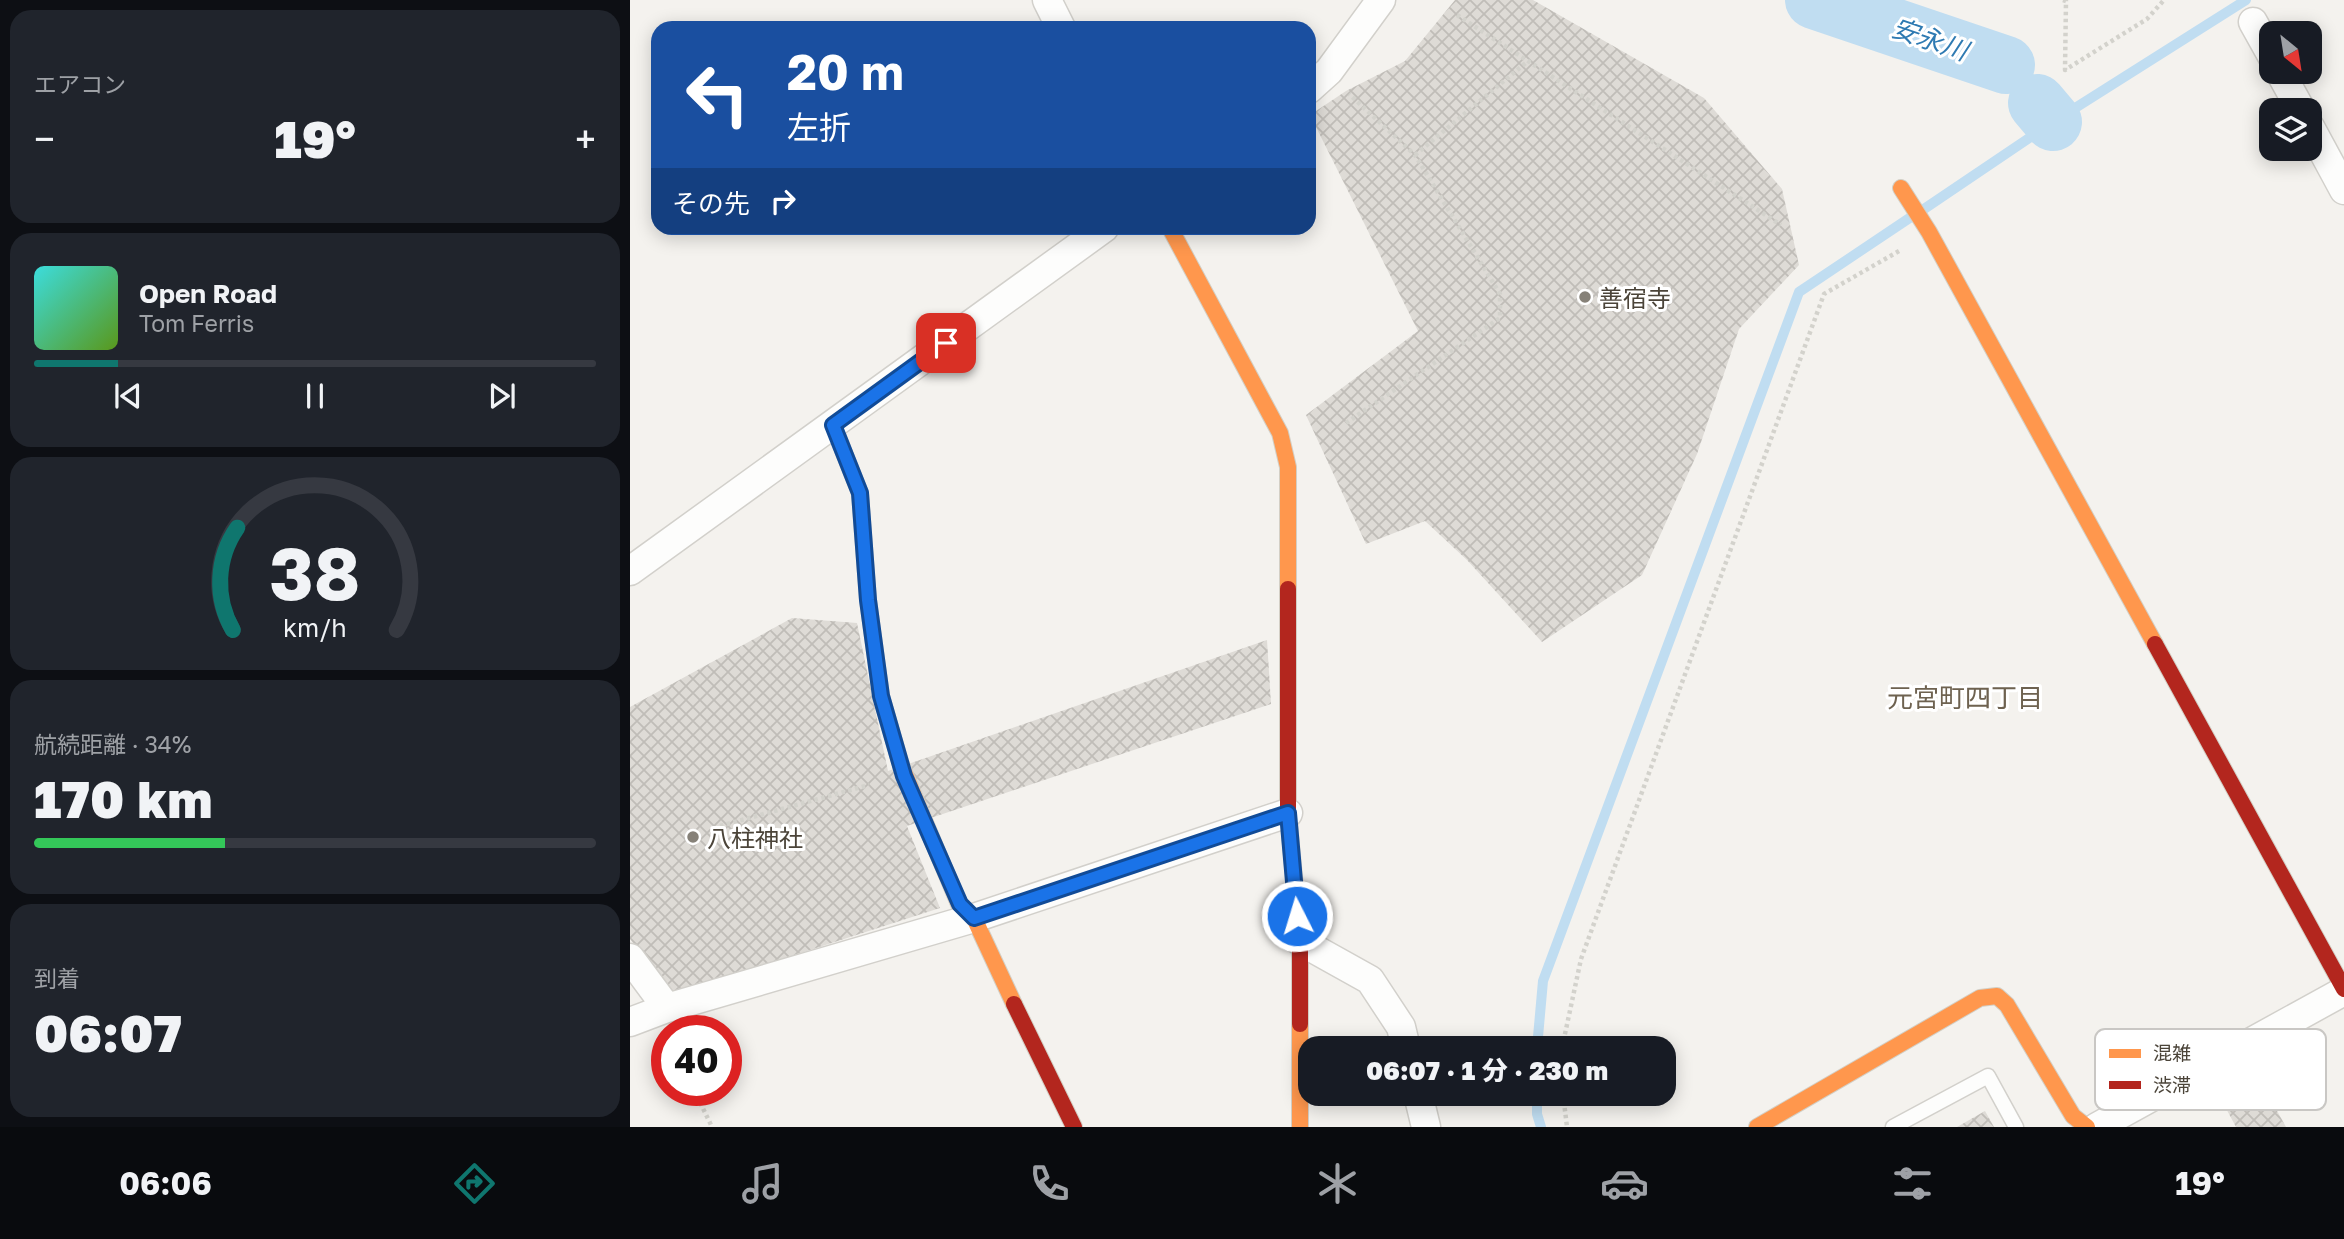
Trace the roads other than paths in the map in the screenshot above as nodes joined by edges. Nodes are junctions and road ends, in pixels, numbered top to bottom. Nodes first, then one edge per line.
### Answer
1 (1047, 0) edge
2 (1381, 0) edge
3 (1058, 21) edge
4 (2253, 22) dead end
5 (2259, 33) edge
6 (1316, 83) edge
7 (2322, 149) edge
8 (1901, 188) dead end
9 (2344, 190) edge
10 (1094, 235) edge
11 (1174, 235) edge
12 (833, 425) junction
13 (630, 571) edge
14 (1288, 813) junction
15 (974, 918) junction
16 (1300, 941) junction
17 (630, 958) edge
18 (2344, 990) edge
19 (667, 1007) junction
20 (630, 1022) edge
21 (2274, 1029) edge
22 (1403, 1036) edge
23 (1421, 1106) edge
24 (2128, 1110) edge
25 (1074, 1127) edge
26 (1300, 1127) edge
27 (1426, 1127) edge
28 (1757, 1127) edge
29 (1893, 1127) edge
30 (2016, 1127) edge
31 (2087, 1127) edge
32 (2097, 1127) edge

1 - 3 street
2 - 6 street
4 - 5 street
7 - 9 street
8 - 18 street
10 - 12 street
11 - 14 street
12 - 13 street
12 - 15 street
14 - 15 street
14 - 16 street
15 - 19 street
15 - 25 street
16 - 22 street
16 - 26 street
17 - 19 street
18 - 21 street
19 - 20 street
23 - 27 street
24 - 32 street
28 - 31 street
29 - 30 lane

